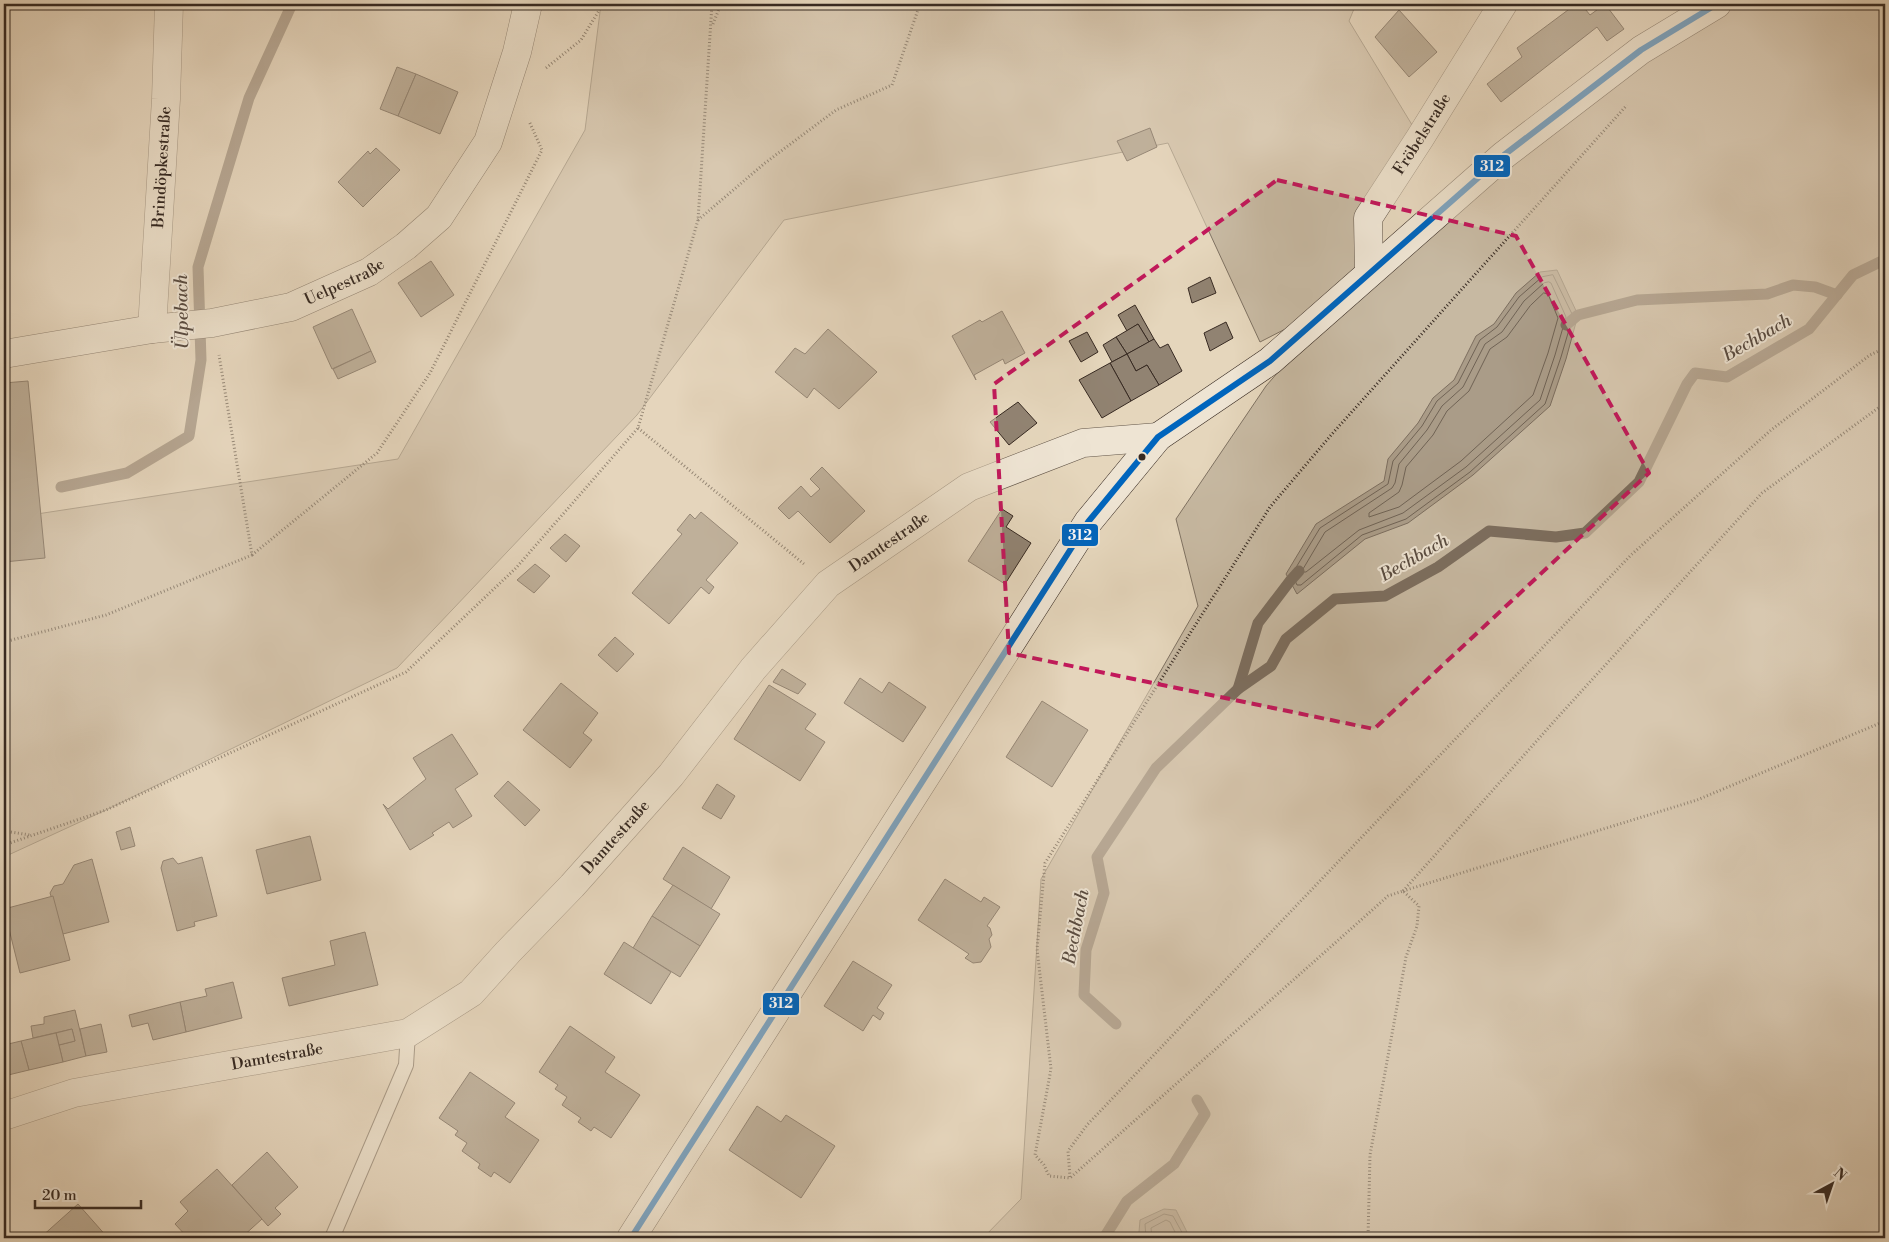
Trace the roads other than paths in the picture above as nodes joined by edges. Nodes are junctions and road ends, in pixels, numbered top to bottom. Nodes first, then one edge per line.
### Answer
1 (170, 4) edge
2 (528, 4) edge
3 (1503, 4) edge
4 (1717, 4) edge
5 (1369, 272) junction
6 (164, 328) junction
7 (4, 354) edge
8 (1158, 437) junction
9 (408, 1034) junction
10 (4, 1116) edge
11 (332, 1238) edge
12 (631, 1238) edge

1 - 6 main road, Brindöpkestraße
2 - 6 main road, Uelpestraße
3 - 5 main road, Fröbelstraße
4 - 5 main road
5 - 8 main road
6 - 7 main road, Uelpestraße
8 - 9 main road, Damtestraße
8 - 12 main road
9 - 10 main road, Damtestraße
9 - 11 lane

